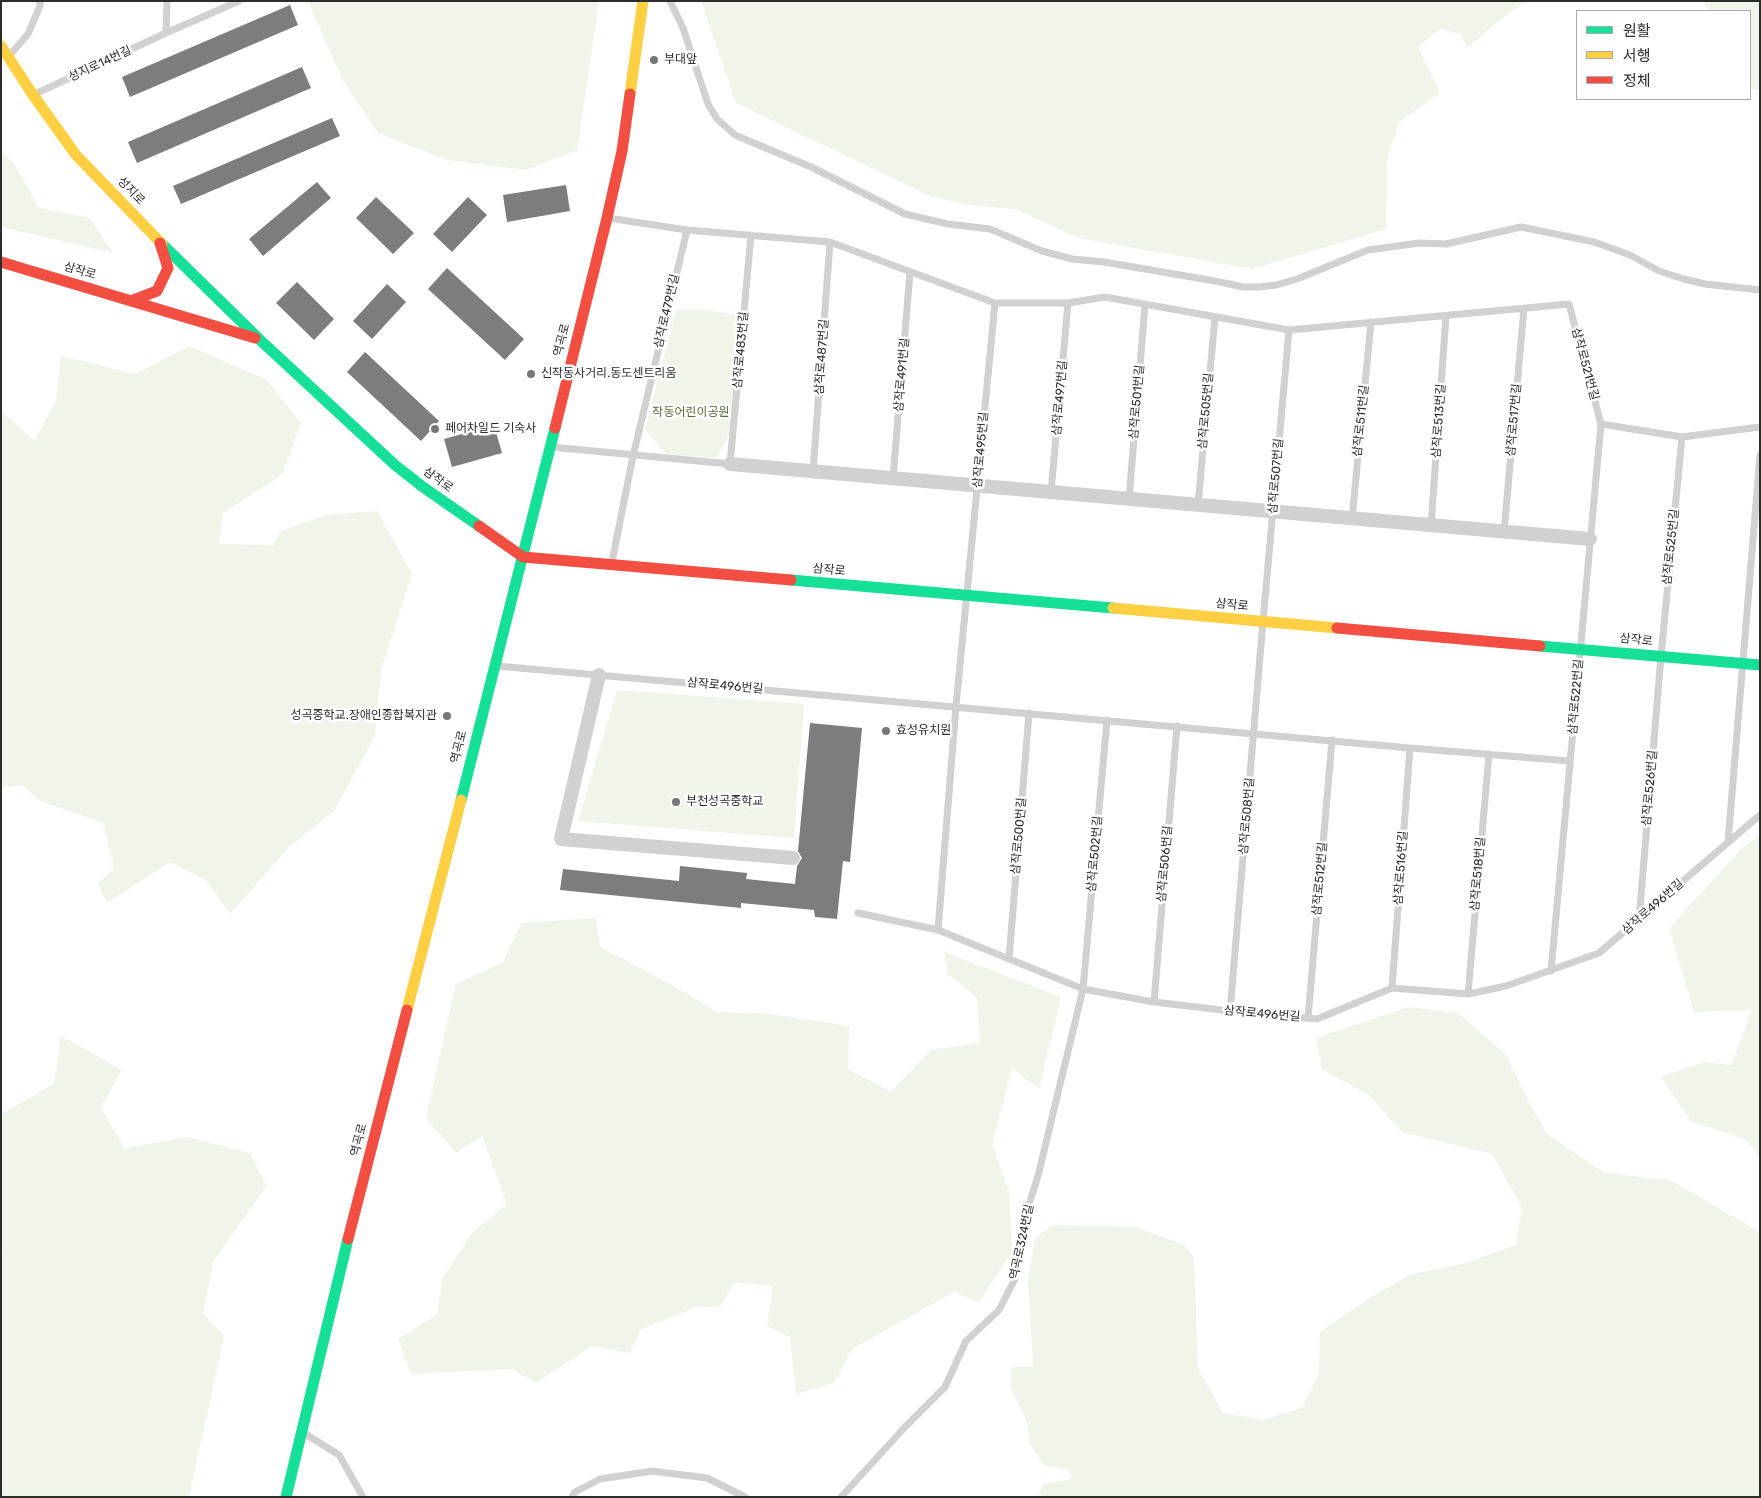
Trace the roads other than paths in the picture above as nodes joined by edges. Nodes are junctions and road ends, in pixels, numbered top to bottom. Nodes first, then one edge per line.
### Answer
1 (40, 1) edge
2 (167, 1) edge
3 (239, 1) edge
4 (643, 1) edge
5 (670, 1) edge
6 (166, 33) junction
7 (1, 46) edge
8 (8, 57) junction
9 (33, 95) junction
10 (606, 218) junction
11 (687, 230) junction
12 (752, 235) junction
13 (160, 242) junction
14 (830, 242) junction
15 (1, 262) edge
16 (910, 272) junction
17 (1760, 290) edge
18 (131, 300) junction
19 (1068, 303) junction
20 (995, 304) junction
21 (1145, 305) junction
22 (1524, 308) junction
23 (1446, 316) junction
24 (1215, 317) junction
25 (1371, 322) junction
26 (1290, 330) junction
27 (260, 339) junction
28 (1601, 424) junction
29 (1760, 427) edge
30 (1682, 437) junction
31 (549, 447) junction
32 (1760, 455) edge
33 (633, 456) junction
34 (730, 464) junction
35 (813, 472) junction
36 (893, 478) junction
37 (978, 486) junction
38 (1051, 492) junction
39 (1129, 499) junction
40 (1198, 505) junction
41 (1273, 512) junction
42 (1352, 519) junction
43 (1432, 526) junction
44 (1504, 532) junction
45 (1590, 539) junction
46 (523, 557) junction
47 (612, 565) junction
48 (968, 596) junction
49 (1263, 621) junction
50 (1580, 649) junction
51 (1660, 656) junction
52 (1742, 664) junction
53 (494, 665) junction
54 (1760, 666) edge
55 (599, 675) junction
56 (956, 706) junction
57 (1029, 713) junction
58 (1107, 720) junction
59 (1177, 726) junction
60 (1255, 733) junction
61 (1332, 740) junction
62 (1410, 748) junction
63 (1489, 754) junction
64 (1570, 761) junction
65 (1760, 815) edge
66 (1728, 842) junction
67 (793, 858) dead end
68 (858, 913) dead end
69 (1639, 920) junction
70 (938, 930) junction
71 (1009, 959) junction
72 (1551, 971) junction
73 (1392, 988) junction
74 (1083, 989) junction
75 (1468, 994) junction
76 (1154, 1002) junction
77 (1230, 1011) junction
78 (1308, 1018) junction
79 (302, 1431) junction
80 (286, 1497) edge
81 (363, 1497) edge
82 (572, 1497) edge
83 (745, 1497) edge
84 (840, 1497) edge

1 - 8 lane
2 - 6 lane
3 - 6 lane, 성지로14번길
4 - 10 street, 역곡로
5 - 17 lane
6 - 9 lane, 성지로14번길
7 - 8 street, 성지로
8 - 9 street, 성지로
9 - 13 street, 성지로
10 - 11 lane
10 - 31 street, 역곡로
11 - 12 lane
11 - 33 lane, 삼작로479번길
12 - 14 lane
12 - 34 lane, 삼작로483번길
13 - 18 street
13 - 27 street, 성지로
14 - 16 lane
14 - 35 lane, 삼작로487번길
15 - 18 street, 삼작로
16 - 20 lane
16 - 36 lane, 삼작로491번길
18 - 27 street, 삼작로
19 - 20 lane
19 - 21 lane
19 - 38 lane, 삼작로497번길
20 - 37 lane, 삼작로495번길
21 - 24 lane
21 - 39 lane, 삼작로501번길
22 - 23 lane
22 - 28 lane, 삼작로521번길
22 - 44 lane, 삼작로517번길
23 - 25 lane
23 - 43 lane, 삼작로513번길
24 - 26 lane
24 - 40 lane, 삼작로505번길
25 - 26 lane
25 - 42 lane, 삼작로511번길
26 - 41 lane, 삼작로507번길
27 - 46 street, 삼작로
28 - 30 lane
28 - 45 lane, 삼작로522번길
29 - 30 lane
30 - 51 lane, 삼작로525번길
31 - 33 lane
31 - 46 street, 역곡로
32 - 52 lane
33 - 34 lane
33 - 47 lane, 삼작로479번길
34 - 35 street
35 - 36 street
36 - 37 street
37 - 38 street
37 - 48 lane, 삼작로495번길
38 - 39 street
39 - 40 street
40 - 41 street
41 - 42 street
41 - 49 lane, 삼작로507번길
42 - 43 street
43 - 44 street
44 - 45 street
45 - 50 lane, 삼작로522번길
46 - 47 street, 삼작로
46 - 53 street, 역곡로
47 - 48 street, 삼작로
48 - 49 street, 삼작로
48 - 56 lane
49 - 50 street, 삼작로
49 - 60 lane, 삼작로508번길
50 - 51 street, 삼작로
50 - 64 lane, 삼작로522번길
51 - 52 street, 삼작로
51 - 69 lane, 삼작로526번길
52 - 54 street, 삼작로
52 - 66 lane
53 - 55 lane, 삼작로496번길
53 - 79 street, 역곡로
55 - 56 lane, 삼작로496번길
55 - 67 street
56 - 57 lane, 삼작로496번길
56 - 70 lane
57 - 58 lane, 삼작로496번길
57 - 71 lane, 삼작로500번길
58 - 59 lane, 삼작로496번길
58 - 74 lane, 삼작로502번길
59 - 60 lane, 삼작로496번길
59 - 76 lane, 삼작로506번길
60 - 61 lane, 삼작로496번길
60 - 77 lane, 삼작로508번길
61 - 62 lane, 삼작로496번길
61 - 78 lane, 삼작로512번길
62 - 63 lane, 삼작로496번길
62 - 73 lane, 삼작로516번길
63 - 64 lane, 삼작로496번길
63 - 75 lane, 삼작로518번길
64 - 72 lane, 삼작로522번길
65 - 66 lane, 삼작로496번길
66 - 69 lane, 삼작로496번길
68 - 70 lane, 삼작로496번길
69 - 72 lane, 삼작로496번길
70 - 71 lane, 삼작로496번길
71 - 74 lane, 삼작로496번길
72 - 75 lane, 삼작로496번길
73 - 75 lane, 삼작로496번길
73 - 78 lane, 삼작로496번길
74 - 76 lane, 삼작로496번길
74 - 84 lane, 역곡로324번길
76 - 77 lane, 삼작로496번길
77 - 78 lane, 삼작로496번길
79 - 80 street, 역곡로
79 - 81 lane
82 - 83 lane

